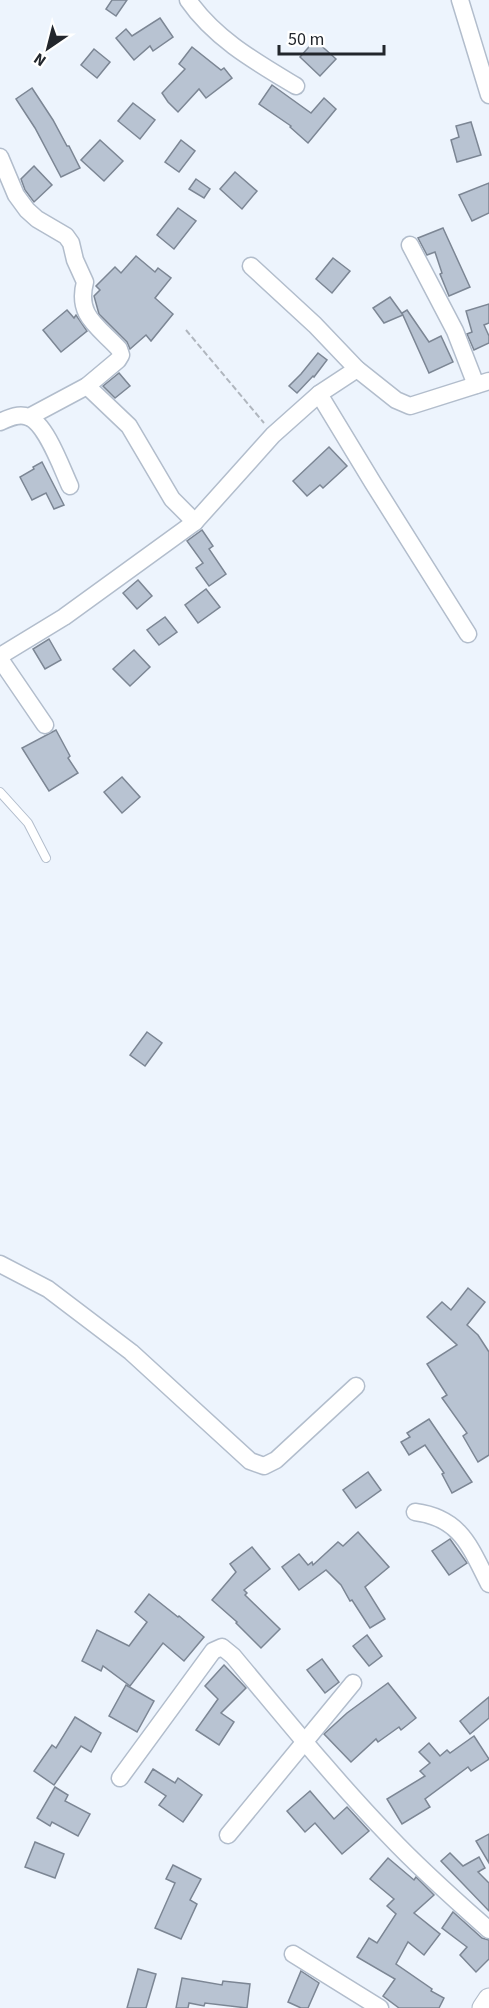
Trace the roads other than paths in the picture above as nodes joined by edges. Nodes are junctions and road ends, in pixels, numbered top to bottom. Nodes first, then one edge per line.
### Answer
1 (188, 0) edge
2 (459, 0) edge
3 (296, 86) dead end
4 (489, 95) edge
5 (0, 157) edge
6 (411, 244) dead end
7 (250, 266) dead end
8 (357, 369) junction
9 (483, 383) edge
10 (87, 386) junction
11 (320, 394) junction
12 (29, 417) junction
13 (0, 422) edge
14 (70, 486) dead end
15 (195, 522) junction
16 (468, 634) dead end
17 (0, 658) edge
18 (45, 725) dead end
19 (0, 792) edge
20 (46, 858) dead end
21 (0, 1264) edge
22 (356, 1386) dead end
23 (415, 1512) dead end
24 (489, 1584) edge
25 (353, 1683) dead end
26 (304, 1742) junction
27 (120, 1778) dead end
28 (228, 1835) dead end
29 (489, 1930) edge
30 (293, 1954) dead end
31 (489, 1999) edge
32 (380, 2008) edge
33 (483, 2008) edge

1 - 3 street
2 - 4 street
5 - 10 street
6 - 9 street
7 - 8 street
8 - 9 street
8 - 11 street
10 - 12 street
10 - 15 street
11 - 15 street
11 - 16 street
12 - 13 street
12 - 14 street
15 - 17 street
17 - 18 street
19 - 20 lane
21 - 22 street
23 - 24 street
25 - 26 street
26 - 27 street
26 - 28 street
26 - 29 street
30 - 32 street
31 - 33 street

